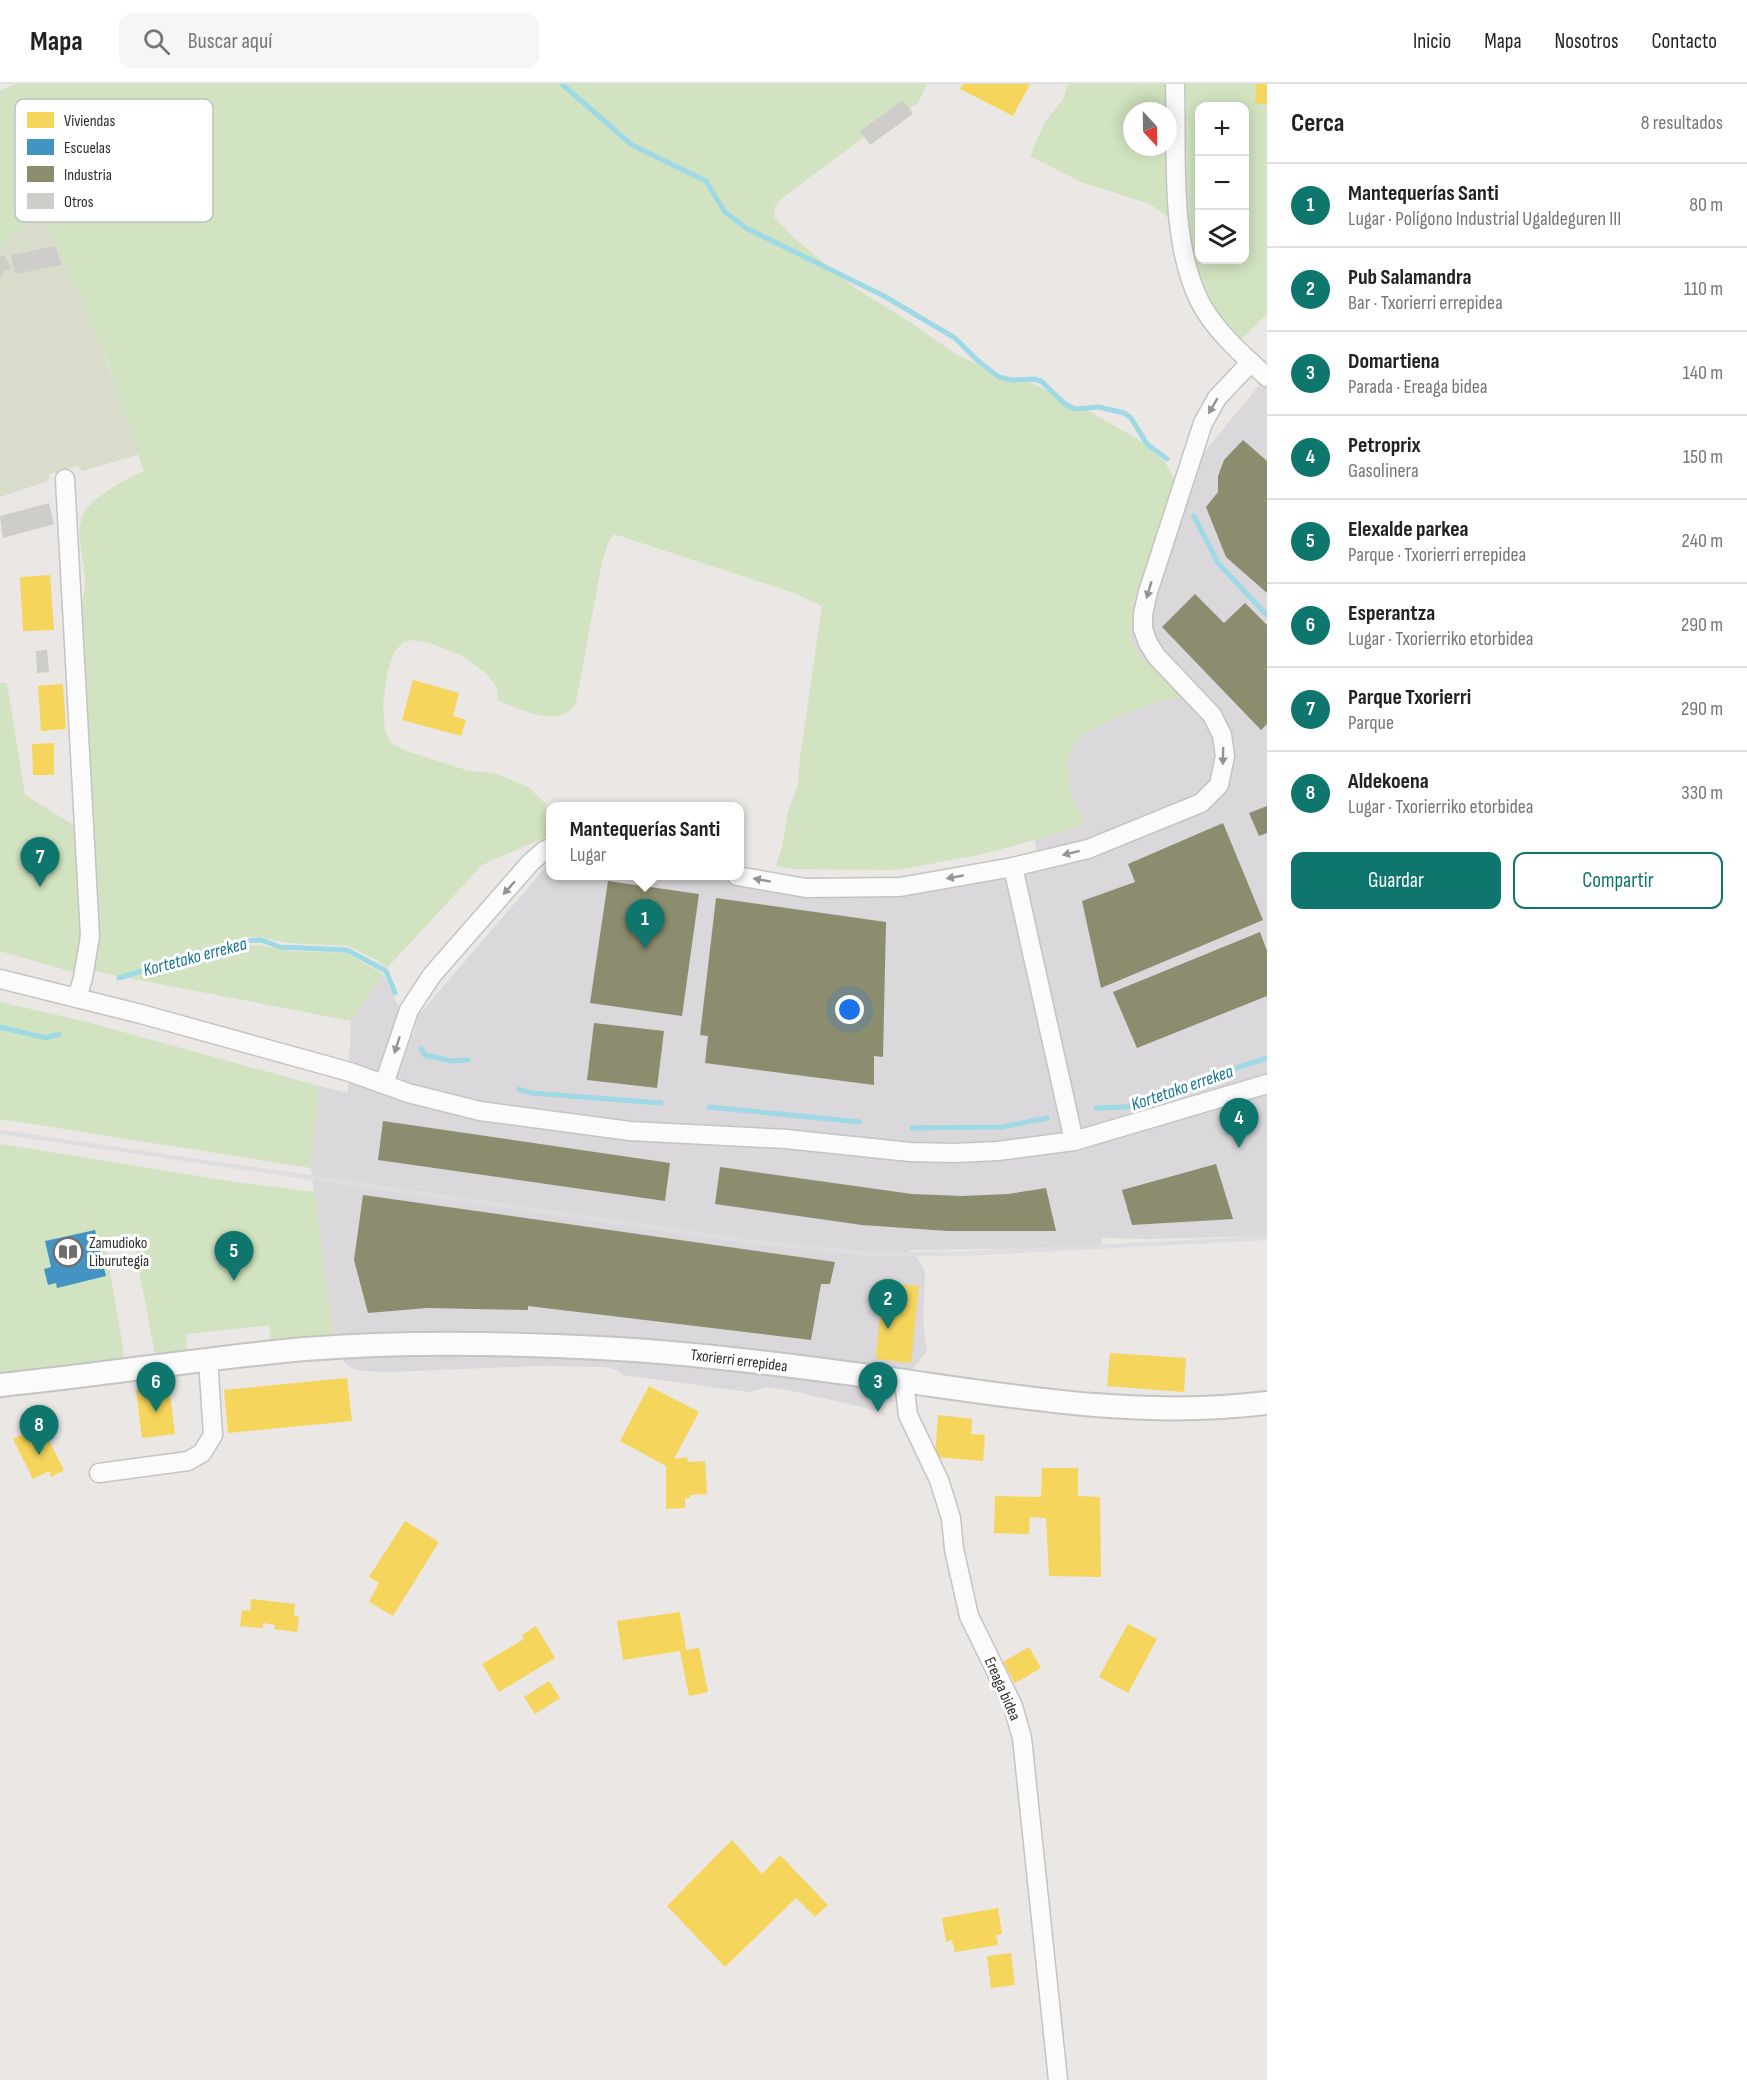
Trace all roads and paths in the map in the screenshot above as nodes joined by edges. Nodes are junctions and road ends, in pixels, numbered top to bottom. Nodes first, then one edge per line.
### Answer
1 (1175, 84) edge
2 (1251, 362) junction
3 (1267, 377) edge
4 (65, 479) dead end
5 (546, 850) edge
6 (1013, 867) junction
7 (744, 877) edge
8 (0, 979) edge
9 (77, 998) junction
10 (384, 1084) junction
11 (1267, 1084) edge
12 (1074, 1141) junction
13 (208, 1359) junction
14 (904, 1381) junction
15 (0, 1385) edge
16 (1267, 1402) edge
17 (99, 1473) dead end
18 (1058, 2080) edge

1 - 2 street
2 - 3 street
2 -> 6 street
4 - 9 street
5 -> 10 street
6 -> 7 street
6 - 12 street
8 - 9 street
9 - 10 street
10 - 12 street
11 - 12 street
13 - 14 street, Txorierri errepidea
13 - 15 street, Txorierri errepidea
13 - 17 street
14 - 16 street, Txorierri errepidea
14 - 18 street, Ereaga bidea

